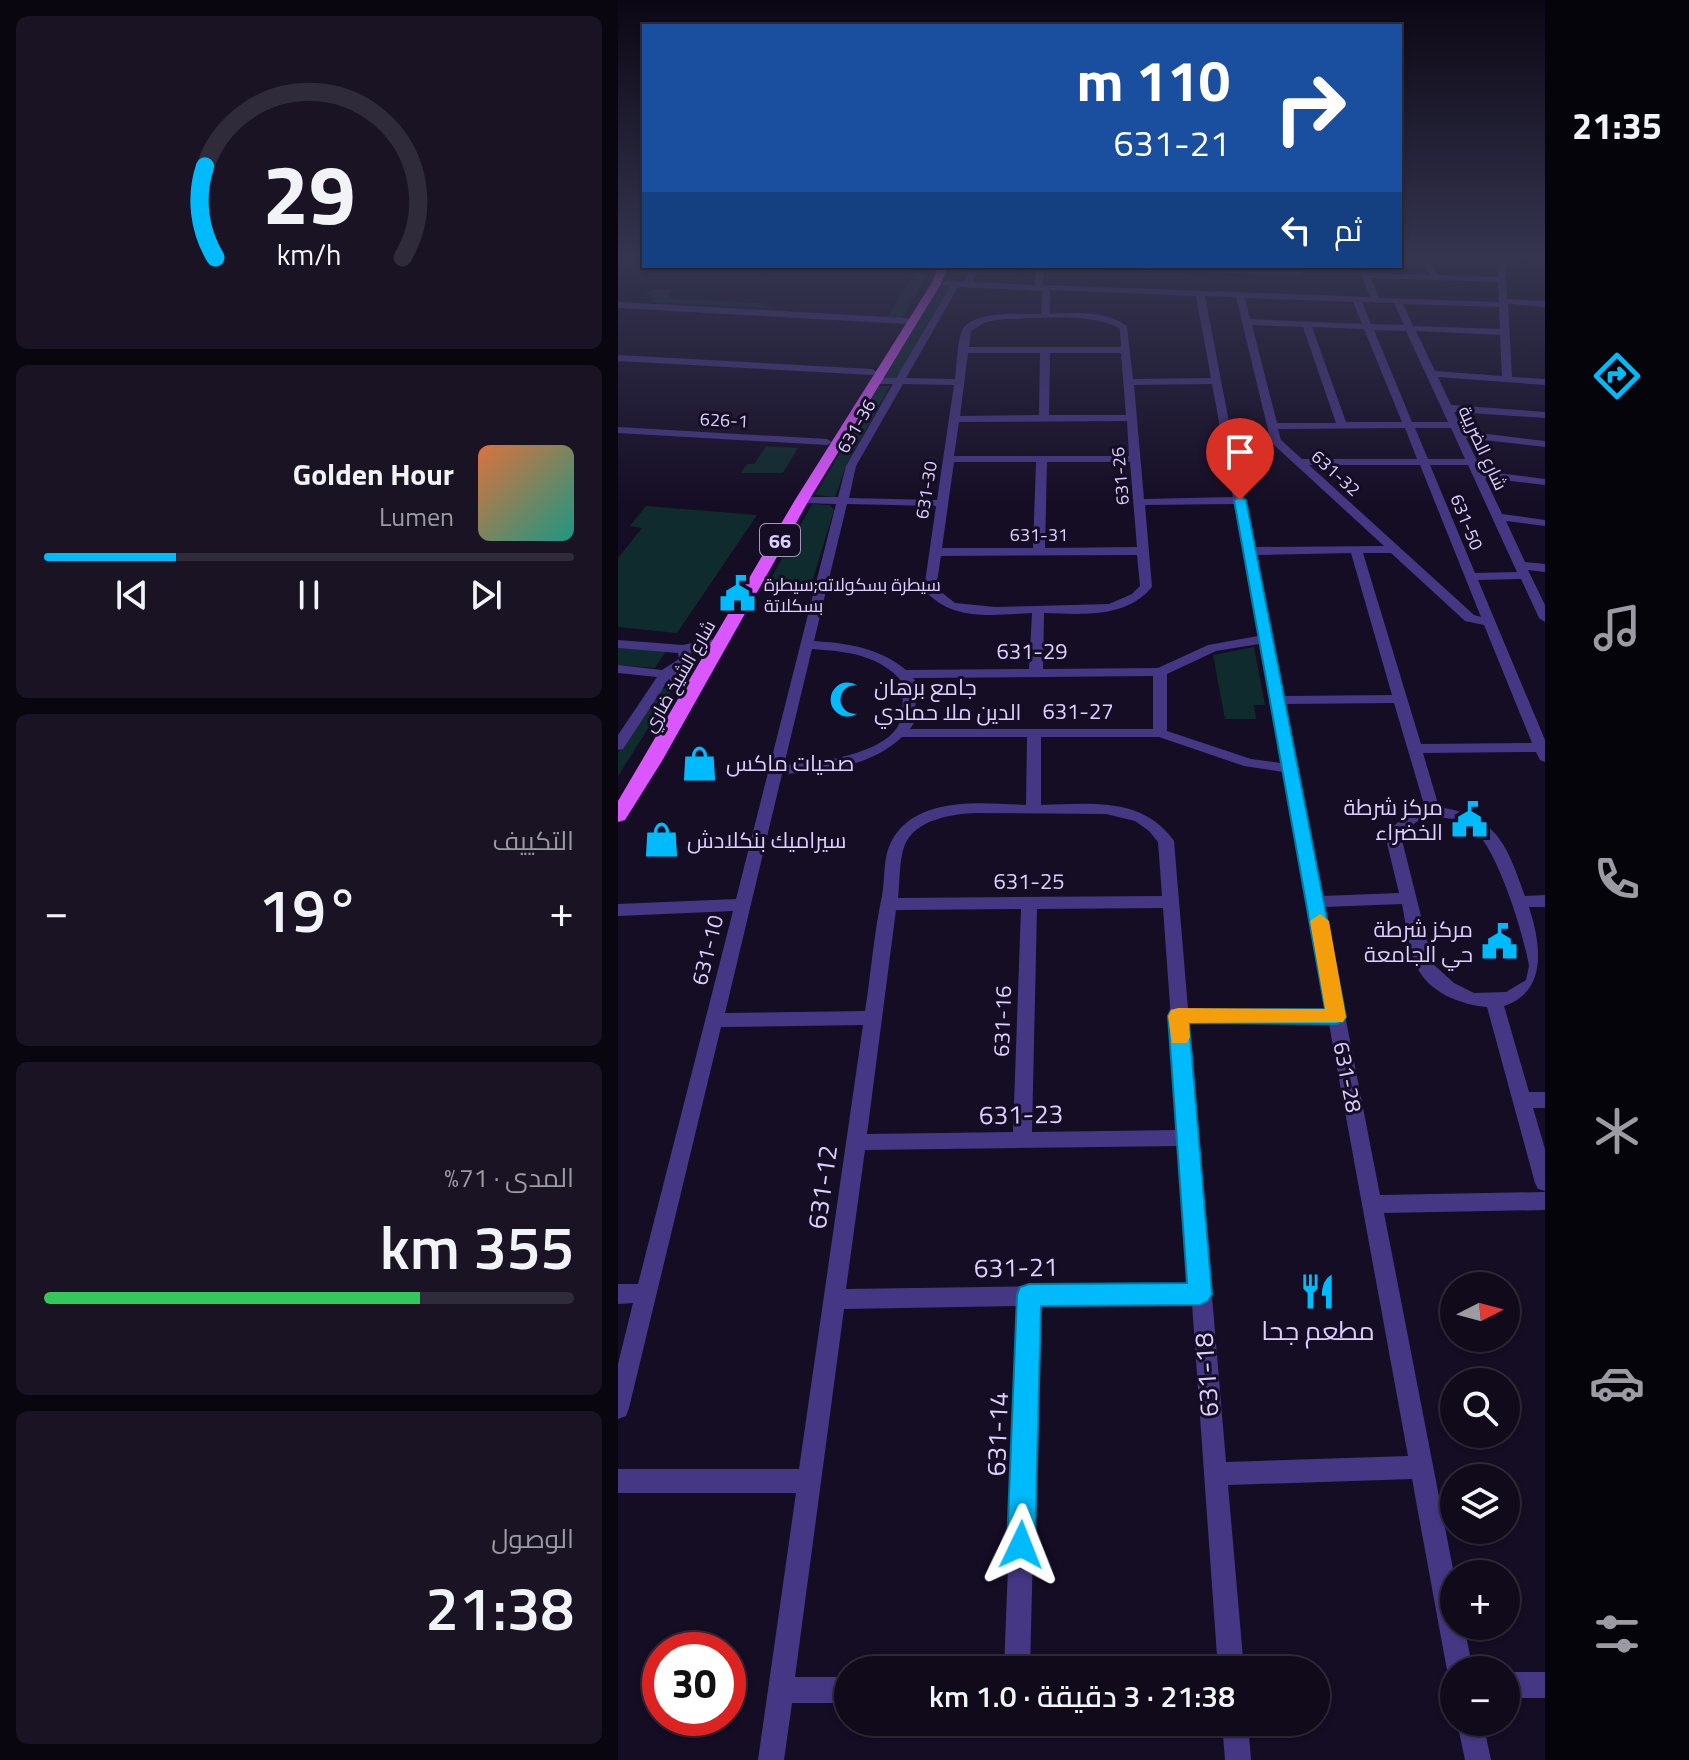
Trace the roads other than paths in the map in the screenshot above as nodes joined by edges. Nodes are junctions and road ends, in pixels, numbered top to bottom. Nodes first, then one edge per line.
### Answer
1 (894, 341) edge
2 (895, 341) edge
3 (923, 341) edge
4 (965, 341) edge
5 (1125, 341) edge
6 (1209, 341) edge
7 (1251, 341) edge
8 (1313, 341) edge
9 (1375, 341) edge
10 (1415, 341) edge
11 (1505, 341) edge
12 (964, 350) junction
13 (1045, 350) junction
14 (1126, 350) junction
15 (618, 358) edge
16 (1431, 374) junction
17 (874, 377) junction
18 (1507, 380) junction
19 (1217, 381) junction
20 (958, 382) junction
21 (1130, 382) junction
22 (1545, 382) edge
23 (899, 383) junction
24 (1447, 408) junction
25 (1545, 415) edge
26 (1044, 418) junction
27 (1133, 418) junction
28 (954, 419) junction
29 (1273, 426) junction
30 (1342, 426) junction
31 (1409, 426) junction
32 (618, 430) edge
33 (1457, 430) junction
34 (1229, 441) junction
35 (1276, 441) junction
36 (827, 442) junction
37 (1545, 444) edge
38 (949, 459) junction
39 (1042, 459) junction
40 (1137, 459) junction
41 (1423, 461) junction
42 (1298, 462) junction
43 (1472, 462) junction
44 (1478, 474) junction
45 (1545, 482) edge
46 (802, 500) junction
47 (1240, 500) junction
48 (1140, 502) junction
49 (841, 503) junction
50 (942, 503) junction
51 (1498, 517) junction
52 (1545, 523) edge
53 (1393, 549) junction
54 (1356, 550) junction
55 (1144, 551) junction
56 (1250, 551) junction
57 (935, 552) junction
58 (1039, 552) junction
59 (1545, 568) edge
60 (1523, 570) junction
61 (1470, 577) junction
62 (1038, 609) junction
63 (1545, 618) edge
64 (1488, 622) junction
65 (1266, 639) junction
66 (710, 643) junction
67 (618, 644) edge
68 (806, 645) junction
69 (683, 649) junction
70 (618, 669) edge
71 (1160, 672) junction
72 (666, 673) junction
73 (1036, 673) junction
74 (904, 674) junction
75 (684, 684) junction
76 (1401, 699) junction
77 (1278, 700) junction
78 (900, 733) junction
79 (1034, 733) junction
80 (1160, 733) junction
81 (618, 746) edge
82 (1416, 749) junction
83 (1544, 750) edge
84 (1291, 769) junction
85 (775, 770) junction
86 (618, 792) edge
87 (1033, 810) junction
88 (1433, 811) junction
89 (618, 816) edge
90 (1406, 898) junction
91 (1545, 901) edge
92 (1171, 902) junction
93 (1316, 902) junction
94 (1517, 902) junction
95 (1029, 903) junction
96 (887, 904) junction
97 (741, 905) junction
98 (618, 910) edge
99 (1494, 1002) junction
100 (1178, 1016) junction
101 (1336, 1017) junction
102 (871, 1018) junction
103 (713, 1020) junction
104 (1521, 1100) junction
105 (1545, 1100) edge
106 (1188, 1138) junction
107 (1022, 1140) junction
108 (855, 1142) junction
109 (1545, 1183) edge
110 (1545, 1201) edge
111 (1372, 1204) junction
112 (646, 1293) junction
113 (618, 1294) edge
114 (1200, 1294) junction
115 (1029, 1295) junction
116 (833, 1299) junction
117 (618, 1408) edge
118 (1421, 1467) junction
119 (1214, 1474) junction
120 (618, 1481) edge
121 (809, 1481) junction
122 (1017, 1656) edge
123 (1230, 1656) edge
124 (1457, 1656) edge
125 (1520, 1685) edge
126 (1545, 1685) edge
127 (780, 1690) junction
128 (834, 1690) edge
129 (1236, 1736) edge
130 (1473, 1736) edge
131 (771, 1760) edge
132 (1238, 1760) edge
133 (1478, 1760) edge

1 - 17 main road, شارع الشيخ ضاري / 66
2 - 17 main road, شارع الشيخ ضاري / 66
3 - 23 street, 631-36
4 - 12 street, 631-30
5 - 14 street, 631-26
6 - 19 street, 631-28
7 - 29 street
8 - 30 street
9 - 31 street, 631-50
10 - 16 street, شارع الضريبة
11 - 18 street
12 - 13 street
12 - 20 street, 631-30
13 - 14 street
13 - 26 street
14 - 21 street, 631-26
15 - 17 street
16 - 18 street
16 - 24 street, شارع الضريبة
17 - 23 street
17 - 36 main road, شارع الشيخ ضاري / 66
17 - 46 main road, شارع الشيخ ضاري / 66
18 - 22 street
19 - 21 street
19 - 34 street, 631-28
20 - 23 street
20 - 28 street, 631-30
21 - 27 street, 631-26
23 - 49 street, 631-36
24 - 25 street
24 - 33 street, شارع الضريبة
26 - 27 street
26 - 28 street
27 - 40 street, 631-26
28 - 38 street, 631-30
29 - 30 street
29 - 35 street
30 - 31 street
31 - 33 street
31 - 41 street, 631-50
32 - 36 street, 626-1
33 - 37 street
33 - 43 street, شارع الضريبة
34 - 35 street
34 - 47 street, 631-28
35 - 42 street, 631-32
36 - 66 main road, شارع الشيخ ضاري / 66
38 - 39 street
38 - 50 street, 631-30
39 - 40 street
39 - 58 street
40 - 48 street, 631-26
41 - 42 street
41 - 43 street
41 - 61 street, 631-50
42 - 53 street, 631-32
43 - 44 street, شارع الضريبة
44 - 45 street
44 - 51 street, شارع الضريبة
46 - 49 street
46 - 89 main road, شارع الشيخ ضاري / 66
47 - 48 street
47 - 56 street, 631-28
48 - 55 street, 631-26
49 - 50 street
49 - 68 street, 631-10
50 - 57 street, 631-30
51 - 52 street
51 - 60 street, شارع الضريبة
53 - 54 street
53 - 64 street, 631-32
54 - 56 street
54 - 76 street
55 - 58 street, 631-31
55 - 62 street, 631-26
56 - 65 street, 631-28
57 - 58 street, 631-31
57 - 62 street, 631-30
59 - 60 street
60 - 61 street
60 - 63 street, شارع الضريبة
61 - 64 street, 631-50
62 - 73 street
64 - 83 street, 631-50
65 - 71 street
65 - 77 street, 631-28
66 - 69 street
66 - 75 main road, شارع الشيخ ضاري / 66
67 - 69 street
68 - 74 street
68 - 85 street, 631-10
69 - 72 street
70 - 72 street
71 - 73 street, 631-29
71 - 80 street
72 - 75 street
72 - 81 street
73 - 74 street, 631-29
74 - 78 street
75 - 86 main road, شارع الشيخ ضاري / 66
76 - 77 street
76 - 82 street
77 - 84 street, 631-28
78 - 79 street, 631-27
78 - 85 street
79 - 80 street, 631-27
79 - 87 street
80 - 84 street, 631-27
82 - 83 street
82 - 88 street
84 - 93 street, 631-28
85 - 97 street, 631-10
87 - 92 street, 631-18
87 - 96 street, 631-12
88 - 90 street
88 - 94 street
90 - 93 street
90 - 99 street
91 - 94 street
92 - 95 street, 631-25
92 - 100 street, 631-18
93 - 101 street, 631-28
94 - 99 street
95 - 96 street, 631-25
95 - 107 street, 631-16
96 - 102 street, 631-12
97 - 98 street
97 - 103 street, 631-10
99 - 104 street
100 - 101 street
100 - 106 street, 631-18
101 - 111 street, 631-28
102 - 103 street
102 - 108 street, 631-12
103 - 112 street, 631-10
104 - 105 street
104 - 109 street
106 - 107 street, 631-23
106 - 114 street, 631-18
107 - 108 street, 631-23
108 - 116 street, 631-12
110 - 111 street
111 - 118 street, 631-28
112 - 113 street
112 - 117 street, 631-10
114 - 115 street, 631-21
114 - 119 street, 631-18
115 - 116 street, 631-21
115 - 122 street, 631-14
116 - 121 street, 631-12
118 - 119 street
118 - 124 street, 631-28
119 - 123 street, 631-18
120 - 121 street
121 - 127 street, 631-12
125 - 126 street
127 - 128 street
127 - 131 street, 631-12
129 - 132 street
130 - 133 street

